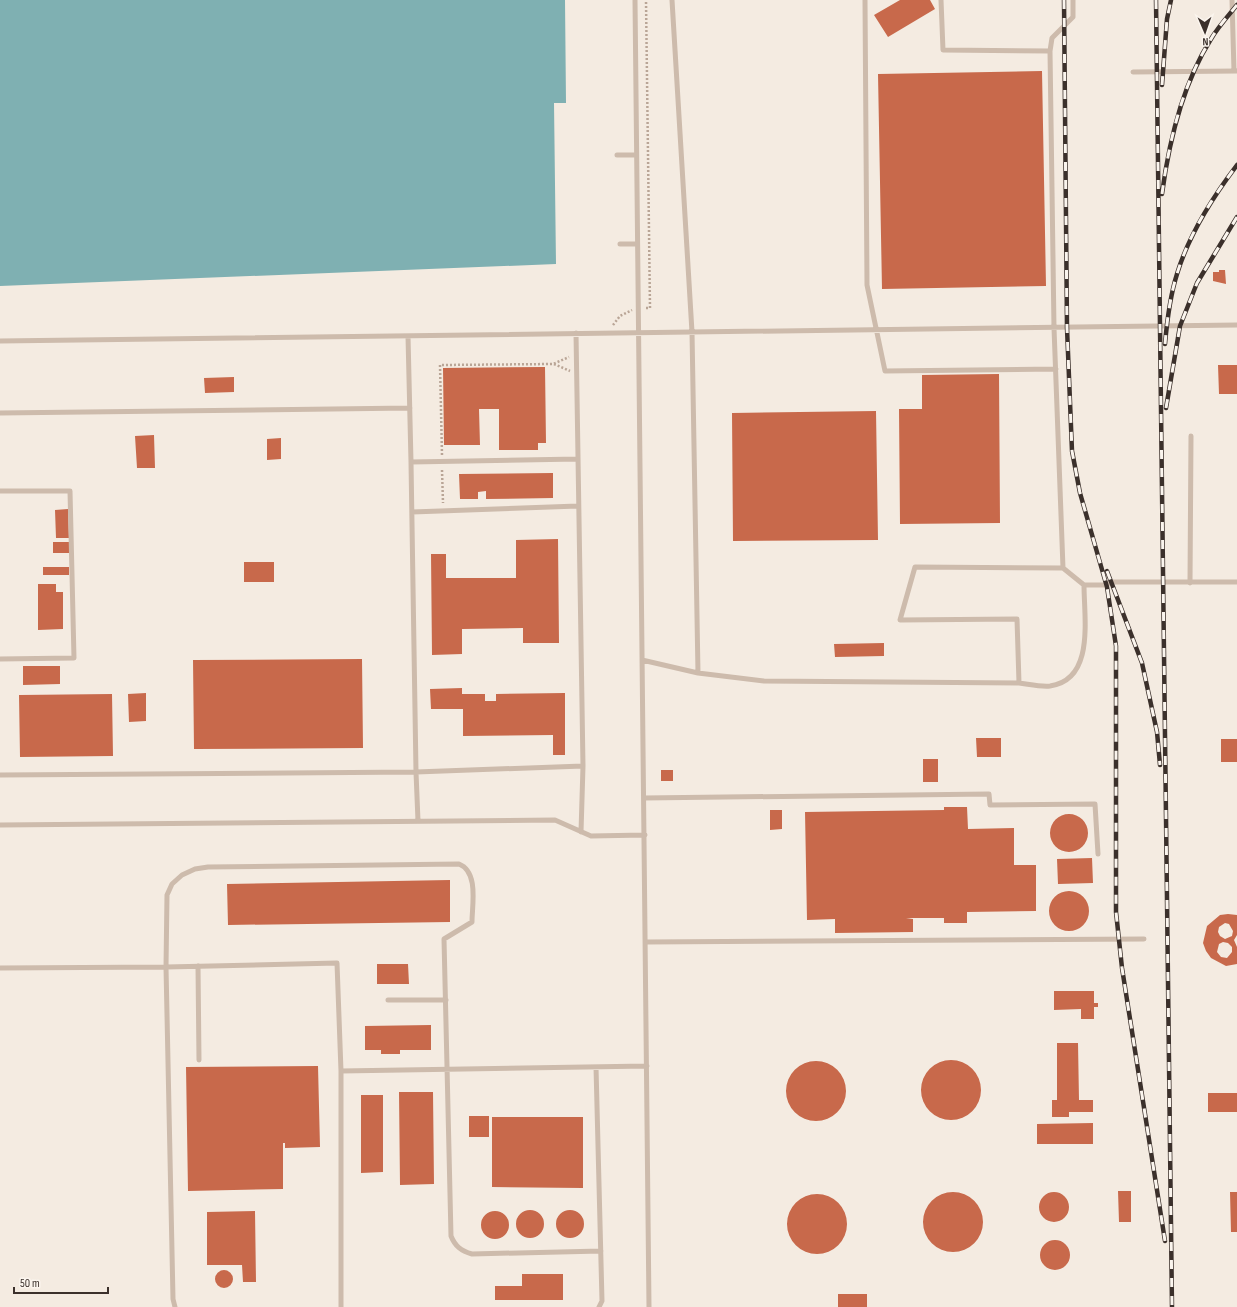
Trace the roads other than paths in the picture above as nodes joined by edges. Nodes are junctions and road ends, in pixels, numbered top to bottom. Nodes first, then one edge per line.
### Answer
1 (635, 0) edge
2 (672, 0) edge
3 (865, 0) edge
4 (941, 0) edge
5 (1073, 0) edge
6 (1232, 0) edge
7 (1050, 52) junction
8 (1236, 71) edge
9 (1133, 72) dead end
10 (618, 155) dead end
11 (636, 155) junction
12 (620, 244) dead end
13 (637, 244) junction
14 (1237, 325) edge
15 (1054, 328) junction
16 (877, 330) junction
17 (638, 332) junction
18 (692, 332) junction
19 (576, 333) junction
20 (408, 336) junction
21 (0, 341) edge
22 (1056, 369) junction
23 (410, 408) junction
24 (0, 412) edge
25 (1191, 436) dead end
26 (578, 459) junction
27 (411, 462) junction
28 (0, 491) edge
29 (578, 506) junction
30 (412, 512) junction
31 (1063, 568) junction
32 (1237, 582) edge
33 (1190, 583) junction
34 (1084, 585) junction
35 (0, 659) edge
36 (642, 660) junction
37 (698, 673) junction
38 (1019, 684) junction
39 (583, 766) junction
40 (416, 772) junction
41 (0, 775) edge
42 (644, 798) junction
43 (418, 821) junction
44 (0, 825) edge
45 (581, 832) junction
46 (645, 835) junction
47 (1098, 854) dead end
48 (1144, 939) dead end
49 (646, 942) junction
50 (198, 966) junction
51 (166, 967) junction
52 (0, 968) edge
53 (388, 1000) dead end
54 (446, 1000) junction
55 (200, 1060) dead end
56 (647, 1066) junction
57 (596, 1067) junction
58 (448, 1069) junction
59 (341, 1071) junction
60 (601, 1251) junction
61 (175, 1307) edge
62 (341, 1307) edge
63 (599, 1307) edge
64 (649, 1307) edge

1 - 11 lane
2 - 18 lane
3 - 16 lane
4 - 7 lane
5 - 7 lane
6 - 8 lane
7 - 15 lane
8 - 9 lane
10 - 11 lane
11 - 13 lane
12 - 13 lane
13 - 17 lane
14 - 15 lane
15 - 16 lane
15 - 22 lane
16 - 18 lane
16 - 22 lane
17 - 18 lane
17 - 19 lane
17 - 36 lane
18 - 37 lane
19 - 20 lane
19 - 26 lane
20 - 21 lane
20 - 23 lane
22 - 31 lane
23 - 24 lane
23 - 27 lane
25 - 33 lane
26 - 27 lane
26 - 29 lane
27 - 30 lane
28 - 35 lane
29 - 30 lane
29 - 39 lane
30 - 40 lane
31 - 34 lane
31 - 38 lane
32 - 33 lane
33 - 34 lane
34 - 38 lane
36 - 37 lane
36 - 42 lane
37 - 38 lane
39 - 40 lane
39 - 45 lane
40 - 41 lane
40 - 43 lane
42 - 46 lane
42 - 47 lane
43 - 44 lane
43 - 45 lane
45 - 46 lane
46 - 49 lane
48 - 49 lane
49 - 56 lane
50 - 51 lane
50 - 55 lane
50 - 59 lane
51 - 52 lane
51 - 54 lane
51 - 61 lane
53 - 54 lane
54 - 58 lane
56 - 57 lane
56 - 64 lane
57 - 58 lane
57 - 60 lane
58 - 59 lane
58 - 60 lane
59 - 62 lane
60 - 63 lane

